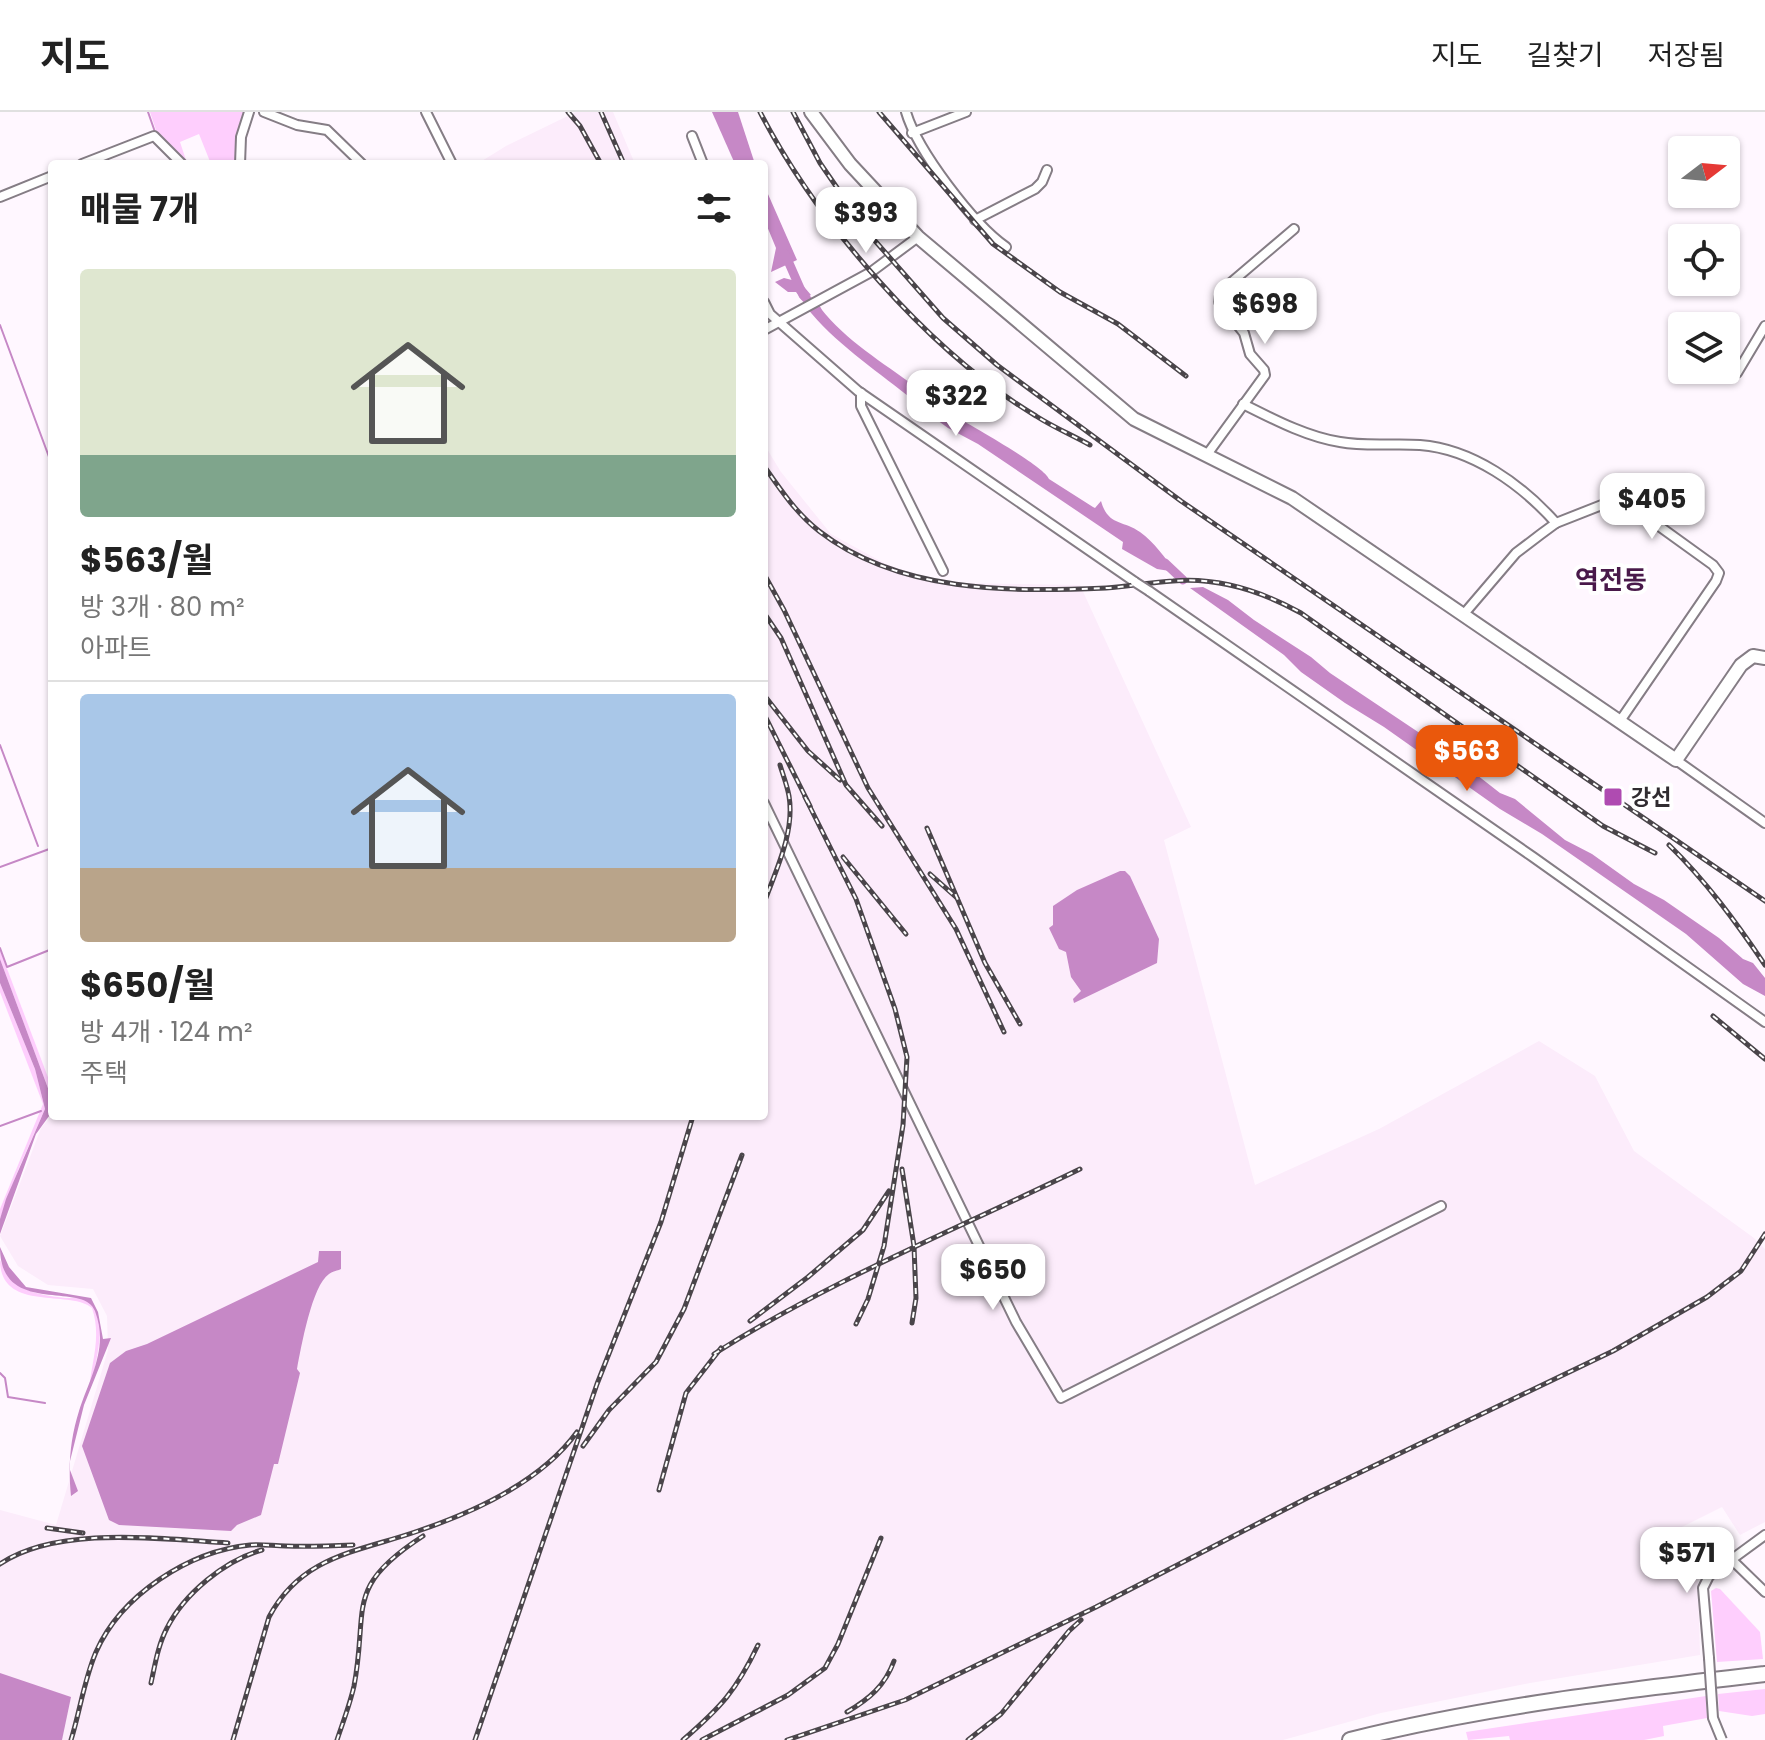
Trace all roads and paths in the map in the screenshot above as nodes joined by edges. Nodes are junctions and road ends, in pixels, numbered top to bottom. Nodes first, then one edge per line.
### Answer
1 (249, 112) edge
2 (264, 112) edge
3 (426, 112) edge
4 (811, 112) edge
5 (906, 112) edge
6 (966, 112) edge
7 (912, 133) junction
8 (692, 136) dead end
9 (92, 160) edge
10 (178, 160) edge
11 (240, 160) edge
12 (358, 160) edge
13 (450, 160) edge
14 (701, 160) edge
15 (1047, 170) dead end
16 (48, 178) edge
17 (0, 197) edge
18 (975, 220) junction
19 (1294, 229) dead end
20 (918, 237) junction
21 (1006, 247) dead end
22 (768, 310) edge
23 (780, 322) junction
24 (1765, 326) edge
25 (768, 328) edge
26 (1740, 368) edge
27 (861, 393) junction
28 (1243, 404) junction
29 (1206, 456) junction
30 (1556, 523) junction
31 (943, 571) dead end
32 (1463, 615) junction
33 (1765, 658) edge
34 (1620, 721) junction
35 (1676, 760) junction
36 (768, 811) edge
37 (1765, 823) edge
38 (1765, 1022) edge
39 (1441, 1206) dead end
40 (1765, 1535) edge
41 (1731, 1559) junction
42 (1765, 1592) edge
43 (1765, 1674) edge
44 (1350, 1740) edge
45 (1722, 1740) edge

1 - 11 street
2 - 12 street
3 - 13 street
4 - 20 main road
5 - 7 street
6 - 7 street
7 - 18 street
8 - 14 street
9 - 10 street
15 - 18 street
16 - 17 street
18 - 21 street
19 - 28 street
20 - 23 street
20 - 29 main road
22 - 23 street
23 - 25 street
23 - 27 street
24 - 26 street
27 - 31 street
27 - 38 street, bridge
28 - 29 street
28 - 30 street
29 - 32 main road
30 - 32 street
30 - 34 street
32 - 34 main road
33 - 35 main road
34 - 35 main road
35 - 37 street
36 - 39 street
40 - 41 street
41 - 42 street
41 - 45 street, bridge
43 - 44 highway

